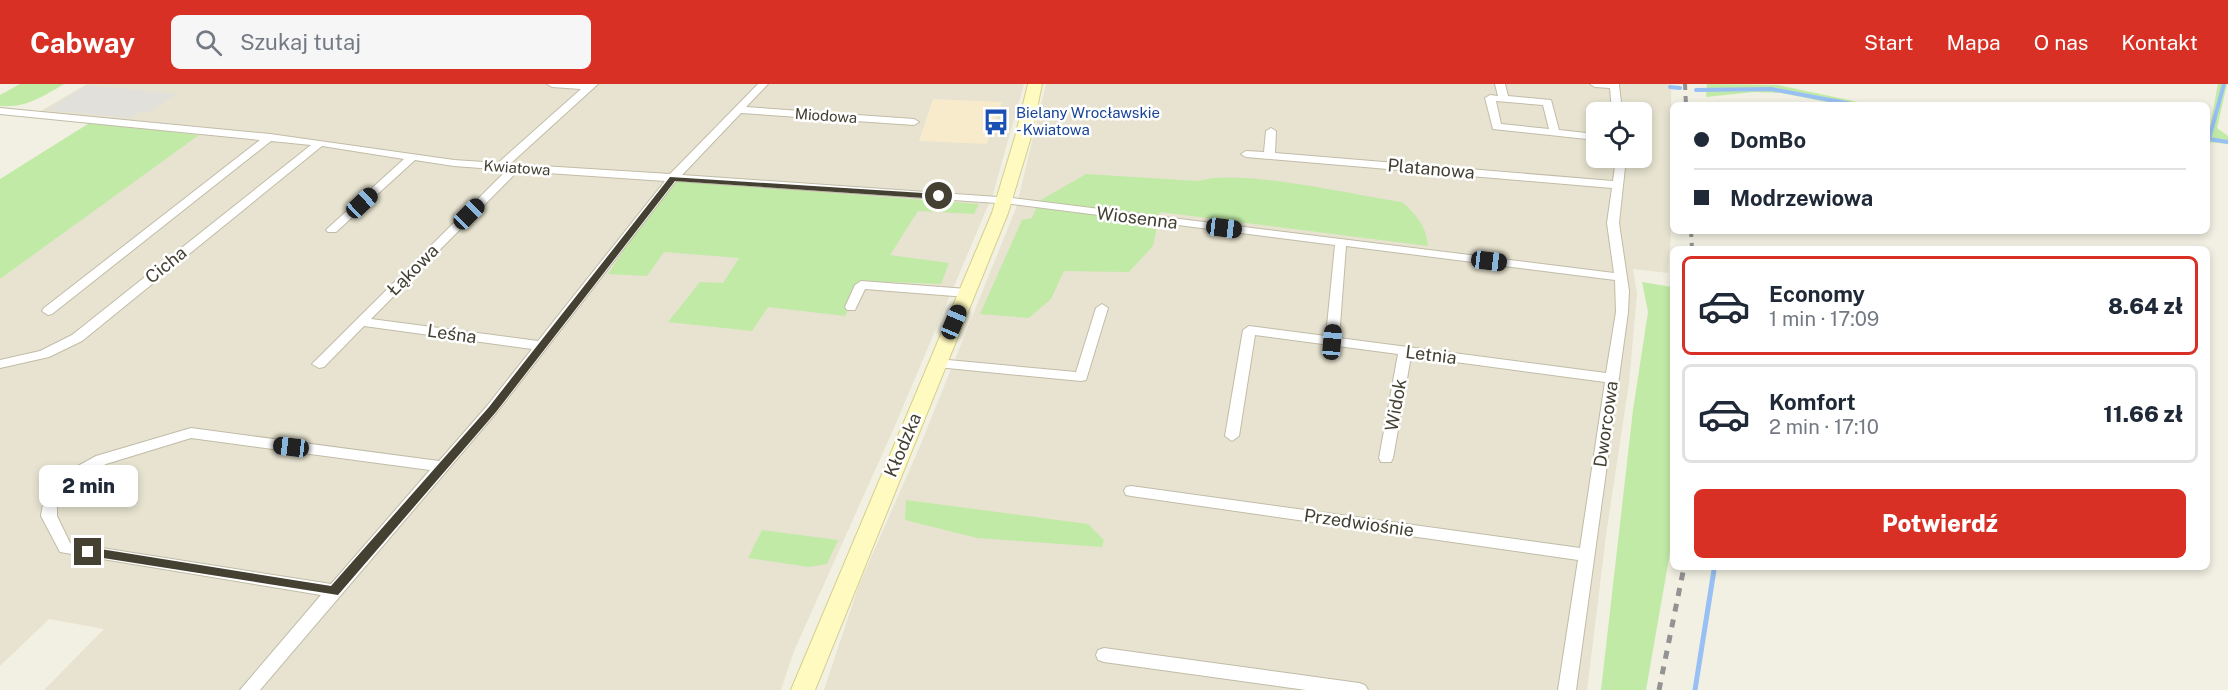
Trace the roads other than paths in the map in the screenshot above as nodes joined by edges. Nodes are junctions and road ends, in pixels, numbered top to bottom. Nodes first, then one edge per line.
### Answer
1 (552, 84) edge
2 (763, 84) edge
3 (1035, 84) edge
4 (1500, 84) edge
5 (1595, 84) edge
6 (1614, 85) edge
7 (592, 86) edge
8 (1504, 99) junction
9 (1616, 102) edge
10 (739, 110) junction
11 (0, 111) edge
12 (914, 122) dead end
13 (1271, 131) dead end
14 (1555, 133) junction
15 (1586, 136) edge
16 (270, 138) junction
17 (320, 143) junction
18 (1246, 154) dead end
19 (1269, 156) junction
20 (412, 157) junction
21 (500, 167) junction
22 (515, 168) junction
23 (1619, 168) edge
24 (673, 178) junction
25 (1616, 185) junction
26 (1004, 201) junction
27 (332, 230) dead end
28 (1341, 242) junction
29 (1620, 277) junction
30 (967, 293) junction
31 (851, 307) dead end
32 (1102, 308) dead end
33 (48, 311) dead end
34 (362, 322) junction
35 (1332, 342) junction
36 (541, 346) junction
37 (1405, 352) junction
38 (937, 363) junction
39 (0, 364) edge
40 (319, 364) dead end
41 (1612, 378) junction
42 (1232, 436) dead end
43 (1386, 458) dead end
44 (443, 467) junction
45 (1131, 491) dead end
46 (1587, 555) junction
47 (334, 591) junction
48 (1104, 655) dead end
49 (249, 690) edge
50 (803, 690) edge
51 (1359, 690) edge
52 (1567, 690) edge

1 - 7 street
2 - 10 street
3 - 26 main road, Kłodzka
4 - 8 street
5 - 6 street
6 - 9 street
7 - 21 street
8 - 14 street
8 - 14 street
10 - 12 street, Miodowa
10 - 24 street
11 - 16 street, Kwiatowa
13 - 19 street
14 - 15 street
16 - 17 street, Kwiatowa
16 - 33 street
17 - 20 street, Kwiatowa
17 - 39 street, Cicha
18 - 19 street, Platanowa
19 - 25 street, Platanowa
20 - 21 street, Kwiatowa
20 - 27 street
21 - 22 street, Kwiatowa
22 - 24 street, Kwiatowa
22 - 34 street, Łąkowa
23 - 25 street, Dworcowa
24 - 26 street, Kwiatowa
24 - 36 street
25 - 29 street, Dworcowa
26 - 28 street, Wiosenna
26 - 30 main road, Kłodzka
28 - 29 street, Wiosenna
28 - 35 street
29 - 41 street, Dworcowa
30 - 31 street
30 - 38 main road, Kłodzka
32 - 38 street
34 - 36 street, Leśna
34 - 40 street, Łąkowa
35 - 37 street, Letnia
35 - 42 street, Letnia
36 - 44 street
37 - 41 street, Letnia
37 - 43 street, Widok
38 - 50 main road, Kłodzka
41 - 46 street, Dworcowa
44 - 47 street
44 - 47 street
45 - 46 street, Przedwiośnie
46 - 52 street, Dworcowa
47 - 49 street
48 - 51 street

